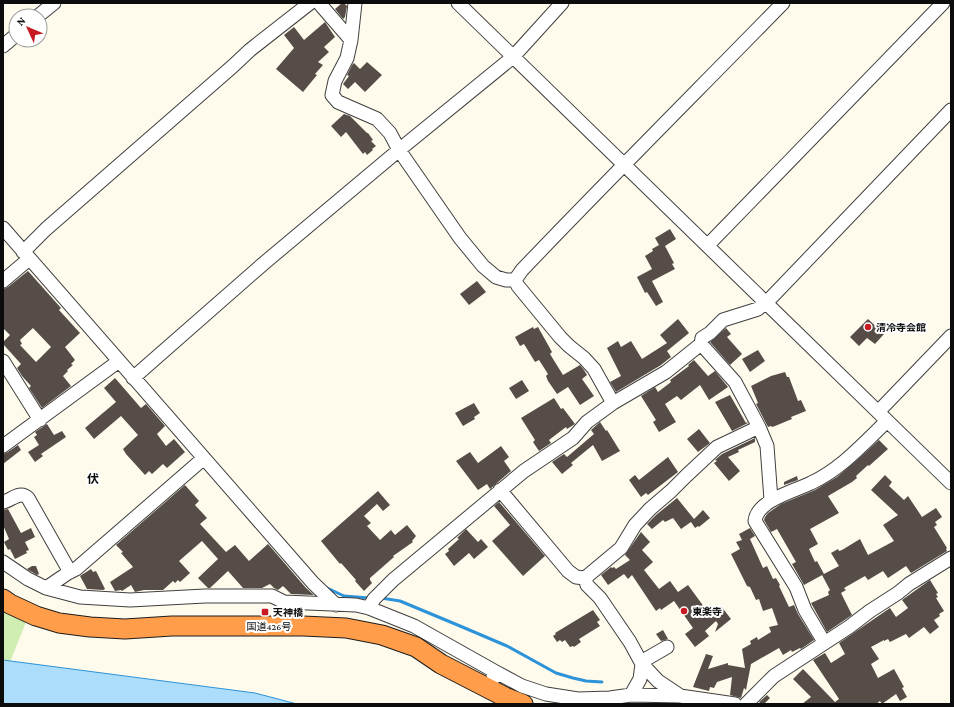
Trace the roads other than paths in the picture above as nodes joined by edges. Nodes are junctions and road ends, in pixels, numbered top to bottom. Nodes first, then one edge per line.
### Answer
1 (310, 3) edge
2 (319, 3) edge
3 (355, 3) edge
4 (458, 3) edge
5 (562, 3) edge
6 (783, 3) edge
7 (943, 3) edge
8 (351, 40) junction
9 (513, 56) junction
10 (951, 110) edge
11 (399, 150) junction
12 (625, 165) junction
13 (3, 228) edge
14 (708, 245) junction
15 (26, 255) junction
16 (515, 280) junction
17 (3, 281) edge
18 (765, 303) junction
19 (951, 336) edge
20 (701, 344) junction
21 (3, 361) edge
22 (119, 361) junction
23 (133, 378) junction
24 (613, 403) junction
25 (883, 417) junction
26 (40, 420) junction
27 (759, 426) junction
28 (3, 446) edge
29 (204, 458) junction
30 (951, 483) edge
31 (500, 490) junction
32 (771, 500) junction
33 (3, 502) edge
34 (951, 558) edge
35 (3, 562) edge
36 (70, 572) junction
37 (585, 578) junction
38 (46, 588) junction
39 (3, 599) edge
40 (336, 605) junction
41 (369, 608) junction
42 (824, 642) junction
43 (667, 647) dead end
44 (641, 663) junction
45 (494, 671) junction
46 (492, 691) junction
47 (631, 695) junction
48 (680, 696) junction
49 (523, 704) edge
50 (735, 704) edge
51 (746, 704) edge

1 - 15 street
2 - 8 street
3 - 8 street
4 - 9 street
5 - 9 street
6 - 12 street
7 - 14 street
8 - 11 street
9 - 11 street
9 - 12 street
10 - 18 street
11 - 16 street
11 - 23 street
12 - 14 street
12 - 16 street
13 - 15 street
14 - 18 street
15 - 17 street
15 - 22 street
16 - 24 street
18 - 20 street
18 - 25 street
19 - 25 street
20 - 24 street
20 - 27 street
21 - 26 street
22 - 23 street
22 - 26 street
23 - 29 street
24 - 31 street
25 - 30 street
25 - 32 street
26 - 28 street
27 - 32 street
27 - 37 street
29 - 36 street
29 - 40 street
31 - 37 street
31 - 41 street
32 - 42 street
33 - 36 street
34 - 42 street
35 - 38 street
36 - 38 street
37 - 44 street
38 - 40 street
39 - 46 highway, 国道426号
40 - 41 street
41 - 45 street
42 - 51 street
43 - 44 street
44 - 47 street
44 - 48 street
45 - 46 street
45 - 47 street
46 - 49 highway, 国道426号
47 - 48 street
48 - 50 street

